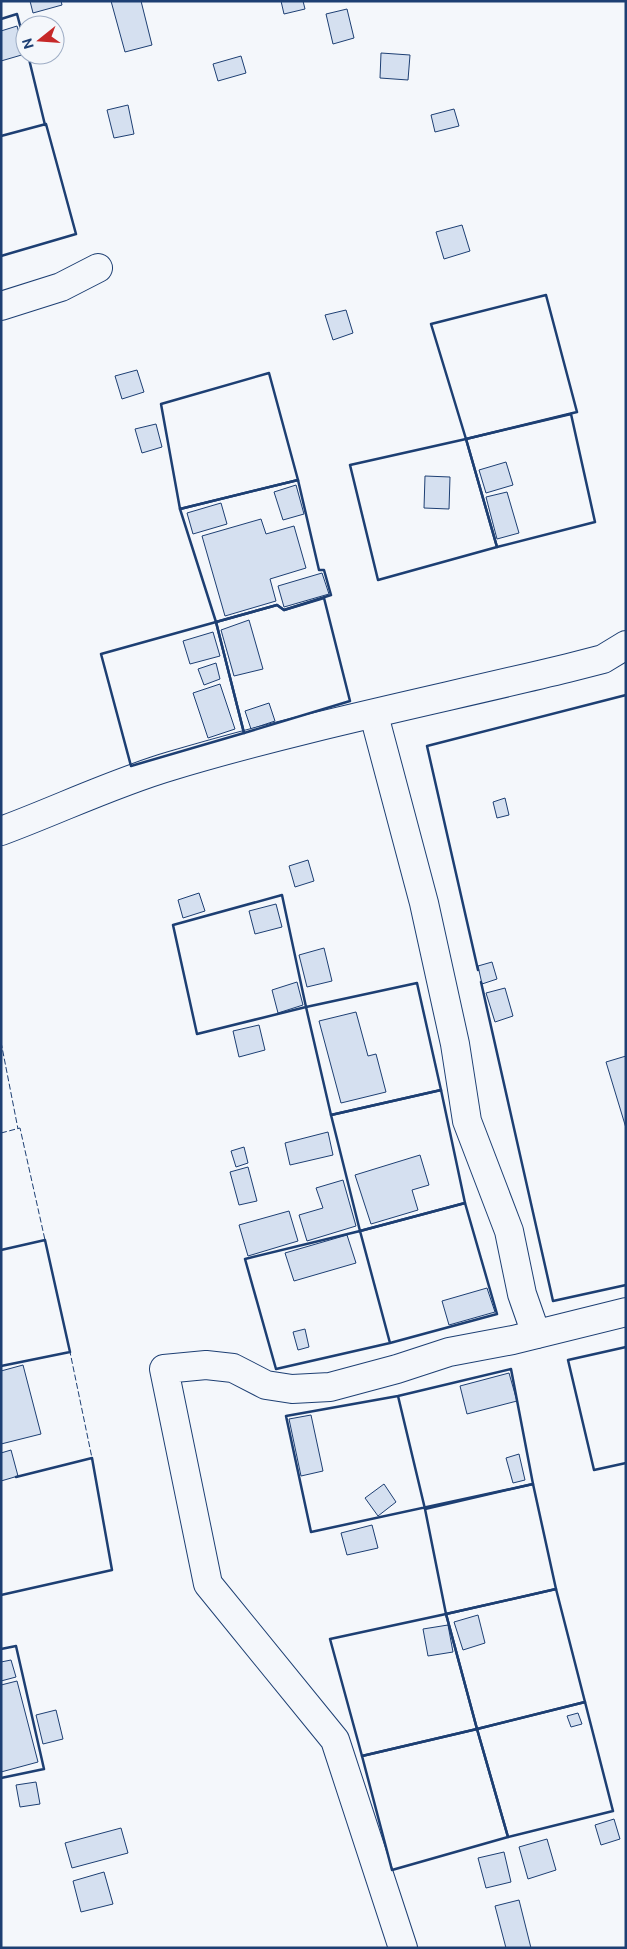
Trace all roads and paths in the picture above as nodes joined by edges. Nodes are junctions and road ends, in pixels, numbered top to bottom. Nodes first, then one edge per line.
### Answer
1 (98, 268) dead end
2 (1, 306) edge
3 (626, 645) edge
4 (374, 715) junction
5 (1, 831) edge
6 (626, 1312) edge
7 (536, 1334) junction
8 (403, 1948) edge

1 - 2 street
3 - 4 street
4 - 5 street
4 - 7 street
6 - 7 street
7 - 8 street

